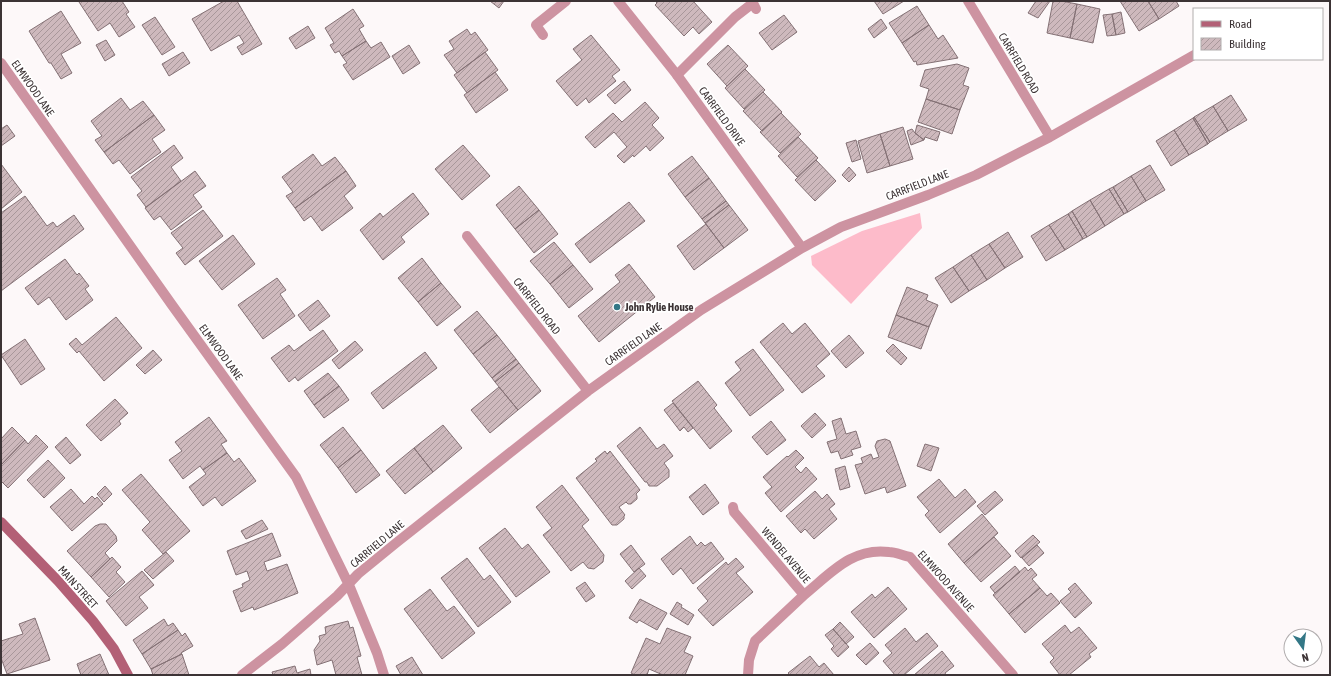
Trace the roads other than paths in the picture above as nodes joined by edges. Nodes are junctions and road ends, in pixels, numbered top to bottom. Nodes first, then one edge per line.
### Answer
1 (566, 1) edge
2 (618, 1) edge
3 (968, 1) edge
4 (756, 9) dead end
5 (543, 35) dead end
6 (1193, 57) edge
7 (1, 63) edge
8 (677, 75) junction
9 (1050, 137) junction
10 (467, 236) dead end
11 (802, 248) junction
12 (588, 391) junction
13 (734, 507) dead end
14 (1, 522) edge
15 (349, 585) junction
16 (804, 595) junction
17 (128, 675) edge
18 (242, 675) edge
19 (384, 675) edge
20 (748, 675) edge
21 (1013, 675) edge

1 - 5 street
2 - 8 street, CARRFIELD DRIVE
3 - 9 street, CARRFIELD ROAD
4 - 8 street
6 - 9 street, CARRFIELD LANE
7 - 15 street, ELMWOOD LANE
8 - 11 street, CARRFIELD DRIVE
9 - 11 street, CARRFIELD LANE
10 - 12 street, CARRFIELD ROAD
11 - 12 street, CARRFIELD LANE
12 - 15 street, CARRFIELD LANE
13 - 16 street, WENDEL AVENUE
14 - 17 street, MAIN STREET
15 - 18 street, CARRFIELD LANE
15 - 19 street, ELMWOOD LANE
16 - 20 street, WENDEL AVENUE
16 - 21 street, ELMWOOD AVENUE

